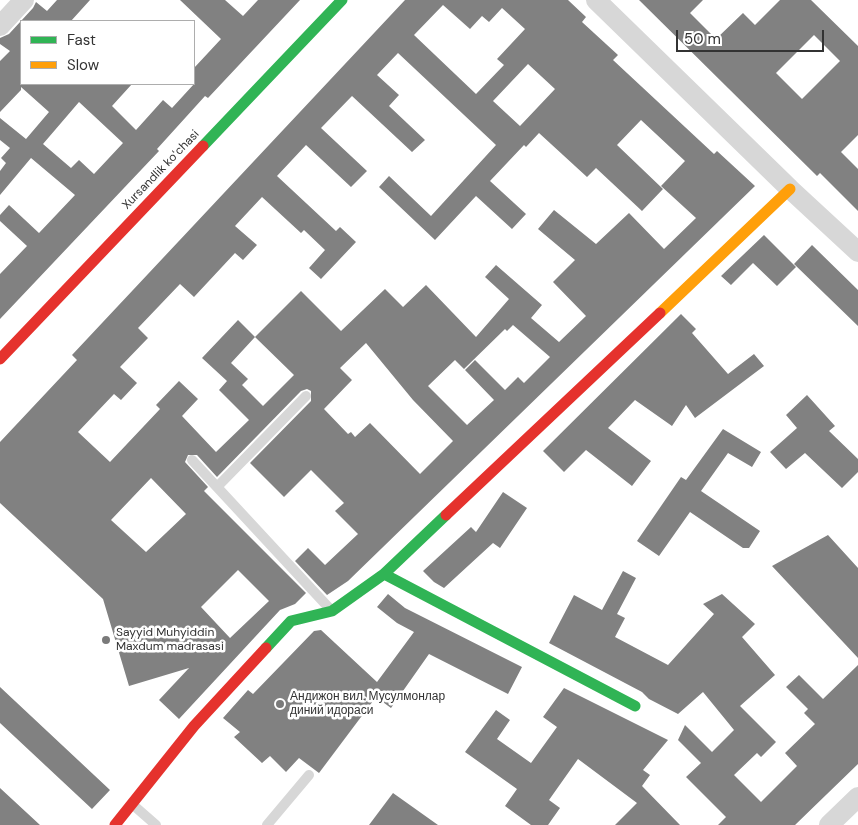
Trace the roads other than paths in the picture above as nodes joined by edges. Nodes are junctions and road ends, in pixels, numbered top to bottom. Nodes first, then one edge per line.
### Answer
1 (24, 0) edge
2 (342, 0) edge
3 (596, 0) edge
4 (0, 26) edge
5 (790, 190) junction
6 (858, 252) edge
7 (0, 359) edge
8 (306, 396) dead end
9 (192, 460) dead end
10 (217, 487) junction
11 (384, 574) junction
12 (332, 611) junction
13 (635, 706) dead end
14 (309, 775) dead end
15 (858, 797) edge
16 (132, 804) junction
17 (115, 825) edge
18 (156, 825) edge
19 (266, 825) edge
20 (830, 825) edge

1 - 4 street
2 - 7 street, Xursandlik koʻchasi
3 - 5 street
5 - 6 street
5 - 11 street
8 - 10 lane
9 - 10 lane
10 - 12 lane
11 - 12 street
11 - 13 street
12 - 16 street
14 - 19 lane
15 - 20 street
16 - 17 street
16 - 18 lane

